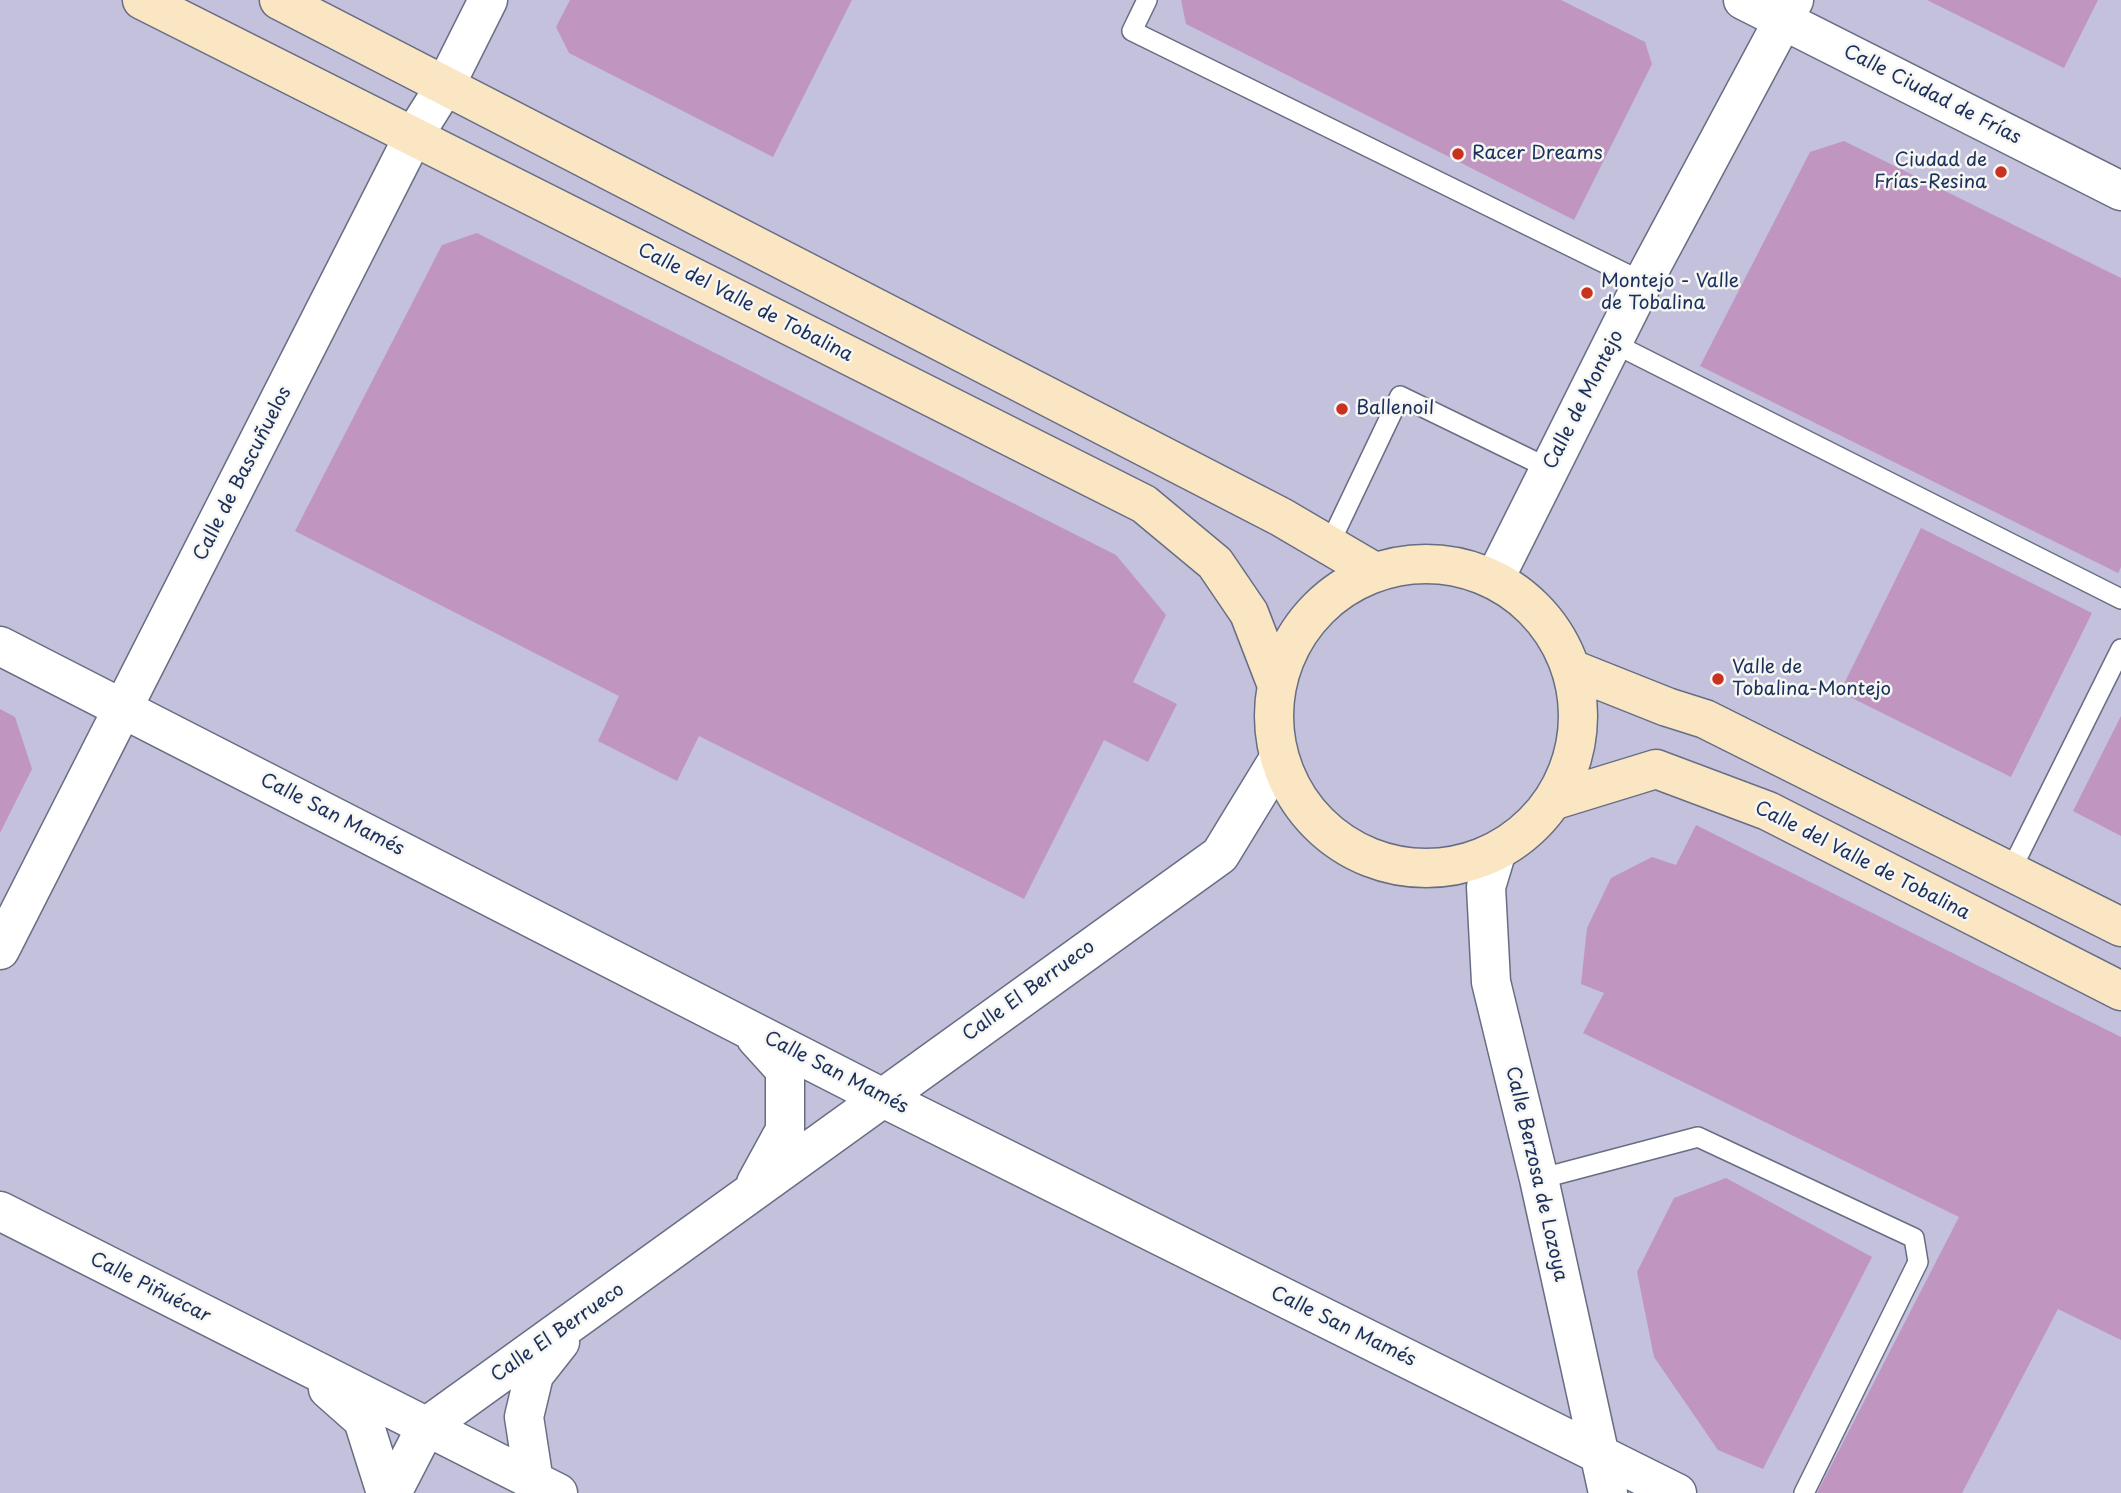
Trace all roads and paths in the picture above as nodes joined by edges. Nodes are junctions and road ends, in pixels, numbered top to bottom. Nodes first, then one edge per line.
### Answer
1 (142, 0) edge
2 (279, 0) edge
3 (488, 0) edge
4 (1147, 0) edge
5 (1743, 0) edge
6 (1789, 10) edge
7 (445, 86) junction
8 (413, 137) junction
9 (2121, 191) edge
10 (1643, 282) junction
11 (1613, 342) junction
12 (1550, 469) junction
13 (1329, 545) junction
14 (1373, 571) junction
15 (1495, 578) junction
16 (2121, 599) edge
17 (0, 646) edge
18 (2121, 649) edge
19 (1574, 670) junction
20 (1276, 683) junction
21 (125, 709) junction
22 (1278, 760) junction
23 (1555, 800) junction
24 (1496, 854) junction
25 (2010, 872) junction
26 (2121, 928) edge
27 (0, 950) edge
28 (2121, 991) edge
29 (745, 1027) junction
30 (881, 1097) junction
31 (1539, 1179) junction
32 (749, 1194) junction
33 (0, 1211) edge
34 (577, 1321) junction
35 (300, 1365) junction
36 (426, 1427) junction
37 (1599, 1455) junction
38 (546, 1487) edge
39 (386, 1493) edge
40 (393, 1493) edge
41 (1608, 1493) edge
42 (1677, 1493) edge
43 (1804, 1493) edge

1 - 8 main road, Calle del Valle de Tobalina
2 - 7 main road
3 - 7 street, Calle de Bascuñuelos
4 - 10 lane
5 - 6 street, Calle Ciudad de Frías
6 - 9 street, Calle Ciudad de Frías
6 - 10 street, Calle de Montejo
7 - 8 street, Calle de Bascuñuelos
7 - 13 main road
8 - 20 main road, Calle del Valle de Tobalina
8 - 21 street, Calle de Bascuñuelos
10 - 11 street, Calle de Montejo
11 - 12 street, Calle de Montejo
11 - 16 lane
12 - 13 lane
12 - 15 street, Calle de Montejo
13 - 14 main road
14 - 15 main road
14 - 20 main road
15 - 19 main road
17 - 21 street, Calle San Mamés
18 - 25 lane
19 - 23 main road
19 - 25 main road
20 - 22 main road
21 - 27 street, Calle de Bascuñuelos
21 - 29 street, Calle San Mamés
22 - 24 main road
22 - 30 street, Calle El Berrueco
23 - 24 main road
23 - 28 main road, Calle del Valle de Tobalina
24 - 31 street, Calle Berzosa de Lozoya
25 - 26 main road
29 - 30 street, Calle San Mamés
29 - 32 street, Calle El Berrueco
30 - 32 street, Calle El Berrueco
30 - 37 street, Calle San Mamés
31 - 37 street, Calle Berzosa de Lozoya
31 - 43 lane
32 - 34 street, Calle El Berrueco
33 - 35 street, Calle Piñuécar
34 - 36 street, Calle El Berrueco
34 - 38 street, Calle Piñuécar
35 - 36 street, Calle Piñuécar
35 - 39 street, Calle Piñuécar
36 - 38 street, Calle Piñuécar
36 - 40 street, Calle El Berrueco
37 - 41 street, Calle Berzosa de Lozoya
37 - 42 street, Calle San Mamés

